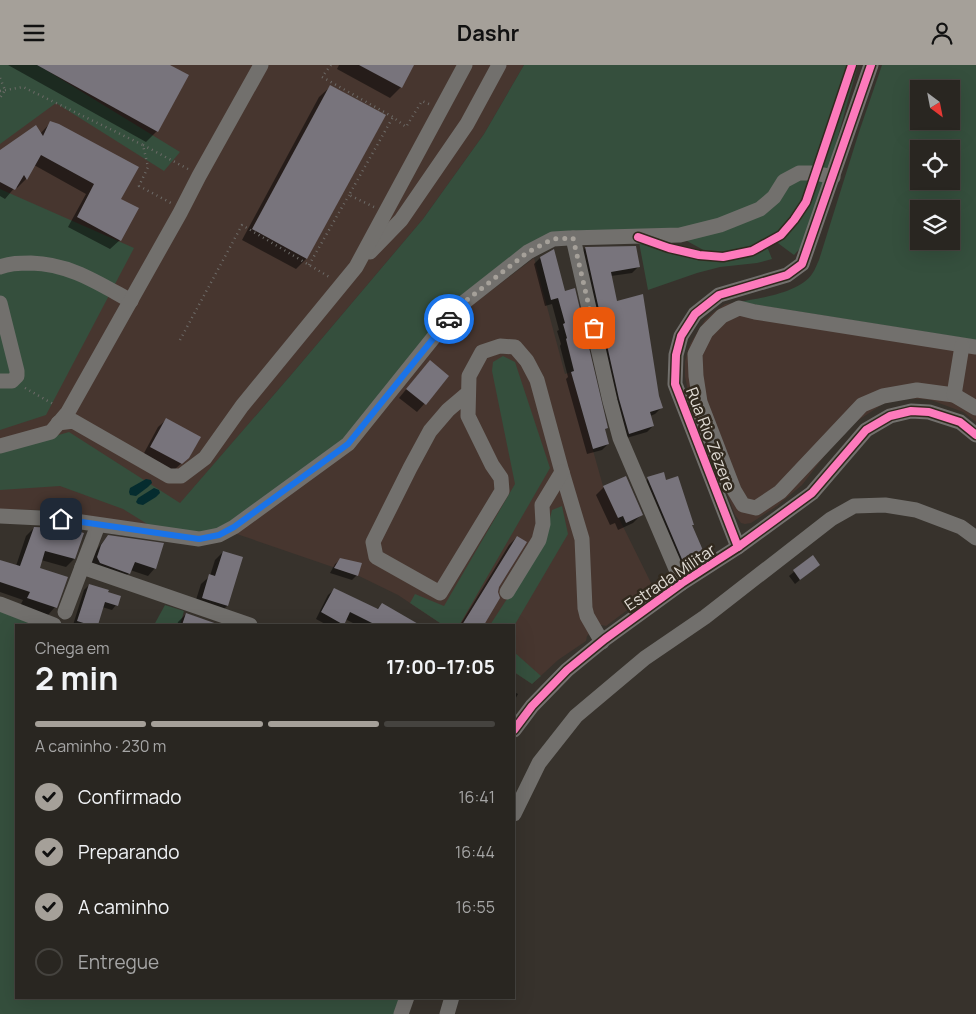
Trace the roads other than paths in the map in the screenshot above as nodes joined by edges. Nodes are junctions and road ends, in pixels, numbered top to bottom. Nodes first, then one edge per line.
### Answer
1 (261, 65) edge
2 (465, 65) edge
3 (499, 65) edge
4 (871, 65) edge
5 (833, 177) junction
6 (573, 238) junction
7 (0, 267) edge
8 (356, 267) junction
9 (131, 301) junction
10 (0, 303) edge
11 (969, 347) edge
12 (6, 381) edge
13 (468, 393) junction
14 (954, 395) junction
15 (976, 407) edge
16 (63, 418) junction
17 (976, 435) edge
18 (0, 446) edge
19 (562, 472) junction
20 (0, 516) edge
21 (98, 525) junction
22 (976, 538) edge
23 (738, 547) junction
24 (82, 567) junction
25 (682, 583) junction
26 (507, 592) dead end
27 (0, 604) edge
28 (65, 612) dead end
29 (51, 624) edge
30 (247, 624) edge
31 (602, 642) junction
32 (515, 728) edge
33 (515, 812) edge
34 (406, 999) edge
35 (451, 999) edge
36 (401, 1014) edge
37 (447, 1014) edge

1 - 9 street
2 - 8 street
3 - 8 street
4 - 5 street, Rua Rio Zêzere
5 - 6 street
5 - 23 street, Rua Rio Zêzere
6 - 21 street
6 - 25 street
7 - 9 street
8 - 16 street
9 - 16 street
10 - 12 street
11 - 14 street
11 - 14 street
13 - 13 street
13 - 19 street
14 - 15 street
16 - 18 street
17 - 23 street, Estrada Militar
19 - 26 street
19 - 31 street
20 - 21 street
21 - 24 street
22 - 33 street
23 - 25 street, Estrada Militar
24 - 28 street
24 - 30 street
25 - 31 street, Estrada Militar
27 - 29 street
31 - 32 street, Estrada Militar
34 - 36 street
35 - 37 street

